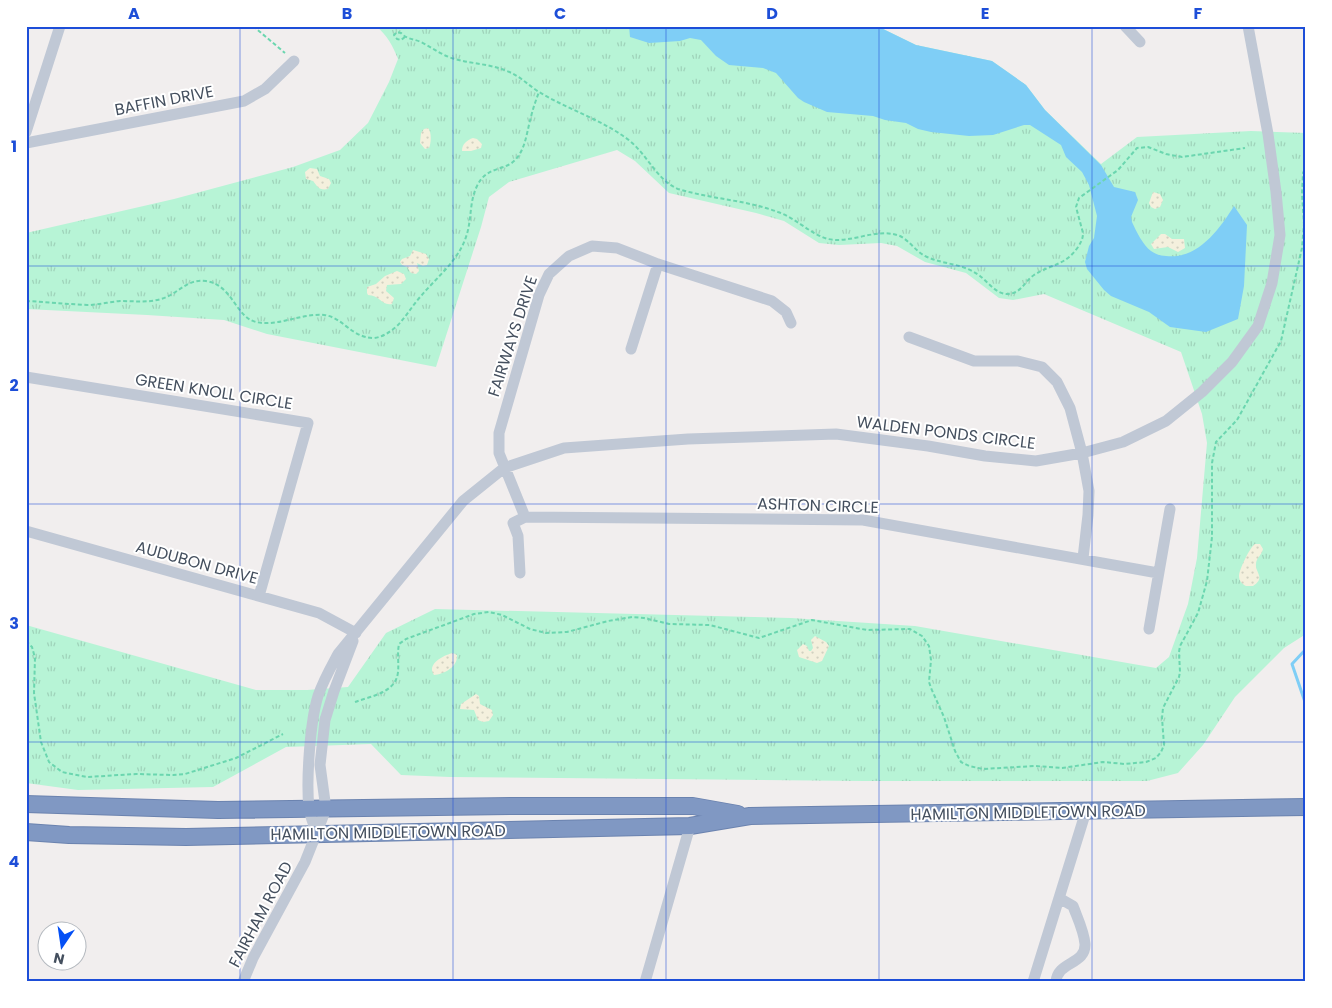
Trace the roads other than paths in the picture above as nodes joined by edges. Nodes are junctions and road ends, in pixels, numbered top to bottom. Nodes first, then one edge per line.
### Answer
1 (60, 26) edge
2 (1125, 26) edge
3 (1248, 26) edge
4 (1140, 42) dead end
5 (294, 61) road end
6 (26, 132) edge
7 (26, 143) edge
8 (658, 264) junction
9 (791, 323) dead end
10 (909, 338) dead end
11 (631, 349) dead end
12 (26, 377) edge
13 (1082, 453) junction
14 (504, 468) junction
15 (1170, 509) dead end
16 (525, 517) junction
17 (26, 531) edge
18 (1083, 558) junction
19 (520, 573) dead end
20 (1158, 573) junction
21 (259, 596) junction
22 (1149, 629) dead end
23 (356, 632) junction
24 (26, 804) edge
25 (1306, 807) edge
26 (309, 809) junction
27 (326, 809) junction
28 (1086, 811) junction
29 (750, 816) junction
30 (690, 826) junction
31 (26, 832) edge
32 (317, 834) junction
33 (1059, 898) junction
34 (243, 982) edge
35 (645, 982) edge
36 (1033, 982) edge
37 (1056, 982) edge

1 - 6 street
2 - 4 street
3 - 13 street, WALDEN PONDS CIRCLE
5 - 7 street, BAFFIN DRIVE
8 - 9 street, FAIRWAYS DRIVE
8 - 11 street
8 - 14 street, FAIRWAYS DRIVE
10 - 13 street
12 - 21 street, GREEN KNOLL CIRCLE
13 - 14 street, WALDEN PONDS CIRCLE
13 - 18 street
14 - 16 street
14 - 23 street, WALDEN PONDS CIRCLE
15 - 20 street
16 - 18 street, ASHTON CIRCLE
16 - 19 street
17 - 21 street, AUDUBON DRIVE
18 - 20 street, ASHTON CIRCLE
20 - 22 street
21 - 23 street, AUDUBON DRIVE
23 - 26 street, WALDEN PONDS CIRCLE
23 - 27 street, WALDEN PONDS CIRCLE
24 - 26 highway, HAMILTON MIDDLETOWN ROAD
25 - 28 highway, HAMILTON MIDDLETOWN ROAD
26 - 27 highway, HAMILTON MIDDLETOWN ROAD
26 - 32 street, WALDEN PONDS CIRCLE
27 - 29 highway, HAMILTON MIDDLETOWN ROAD
27 - 32 street, WALDEN PONDS CIRCLE
28 - 29 highway, HAMILTON MIDDLETOWN ROAD
28 - 33 street
29 - 30 highway, HAMILTON MIDDLETOWN ROAD
30 - 32 highway, HAMILTON MIDDLETOWN ROAD
30 - 35 street
31 - 32 highway, HAMILTON MIDDLETOWN ROAD
32 - 34 street, FAIRHAM ROAD
33 - 36 street
33 - 37 street

